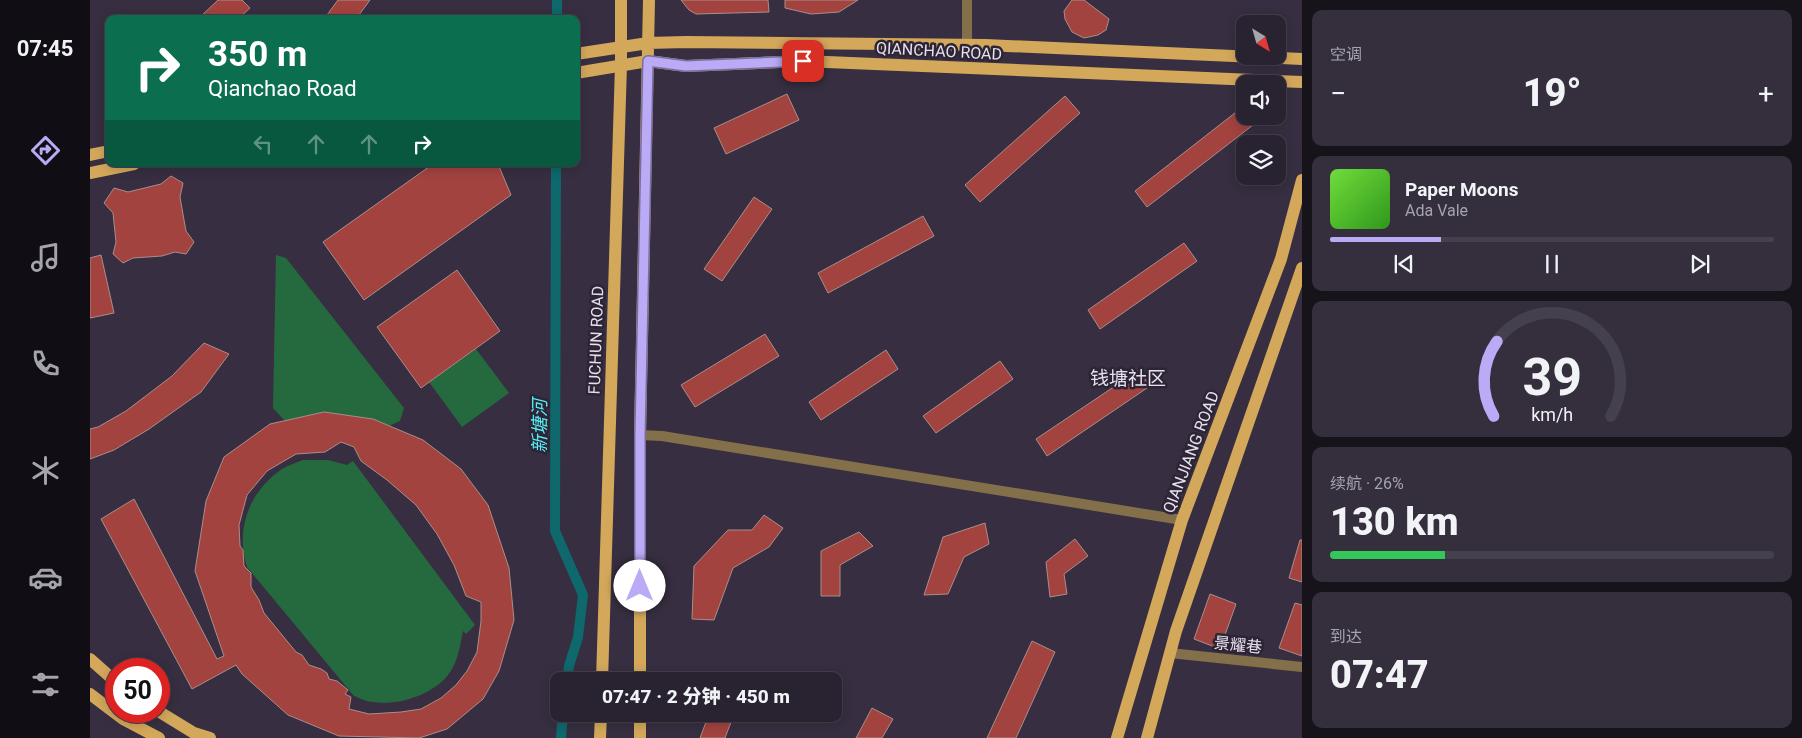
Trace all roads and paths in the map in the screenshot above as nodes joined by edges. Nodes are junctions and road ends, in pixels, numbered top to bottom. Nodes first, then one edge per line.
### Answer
1 (621, 0) edge
2 (649, 0) edge
3 (967, 0) edge
4 (648, 43) junction
5 (967, 44) junction
6 (621, 47) junction
7 (580, 54) edge
8 (1302, 59) edge
9 (648, 61) junction
10 (621, 65) junction
11 (580, 72) edge
12 (1302, 82) edge
13 (105, 152) edge
14 (90, 155) edge
15 (119, 167) edge
16 (90, 173) edge
17 (1302, 180) edge
18 (1302, 268) edge
19 (640, 435) junction
20 (1182, 520) junction
21 (1170, 653) junction
22 (90, 659) edge
23 (1302, 667) edge
24 (105, 672) edge
25 (602, 672) edge
26 (640, 672) edge
27 (90, 694) edge
28 (170, 718) edge
29 (600, 722) edge
30 (640, 722) edge
31 (159, 738) edge
32 (210, 738) edge
33 (600, 738) edge
34 (640, 738) edge
35 (1117, 738) edge
36 (1147, 738) edge

1 - 6 main road, FUCHUN ROAD
2 - 4 main road
3 - 5 street
4 - 5 main road, QIANCHAO ROAD
4 - 6 main road, QIANCHAO ROAD
4 - 9 main road
5 - 8 main road, QIANCHAO ROAD
6 - 7 main road, QIANCHAO ROAD
6 - 10 main road, FUCHUN ROAD
9 - 10 main road, QIANCHAO ROAD
9 - 12 main road, QIANCHAO ROAD
9 - 19 main road
10 - 11 main road, QIANCHAO ROAD
10 - 25 main road, FUCHUN ROAD
13 - 14 main road
15 - 16 main road
17 - 20 main road, QIANJIANG ROAD
18 - 21 main road
19 - 20 street
19 - 26 main road
20 - 35 main road, QIANJIANG ROAD
21 - 23 street, 景耀巷
21 - 36 main road
22 - 24 main road
27 - 31 main road
28 - 32 main road
29 - 33 main road
30 - 34 main road

